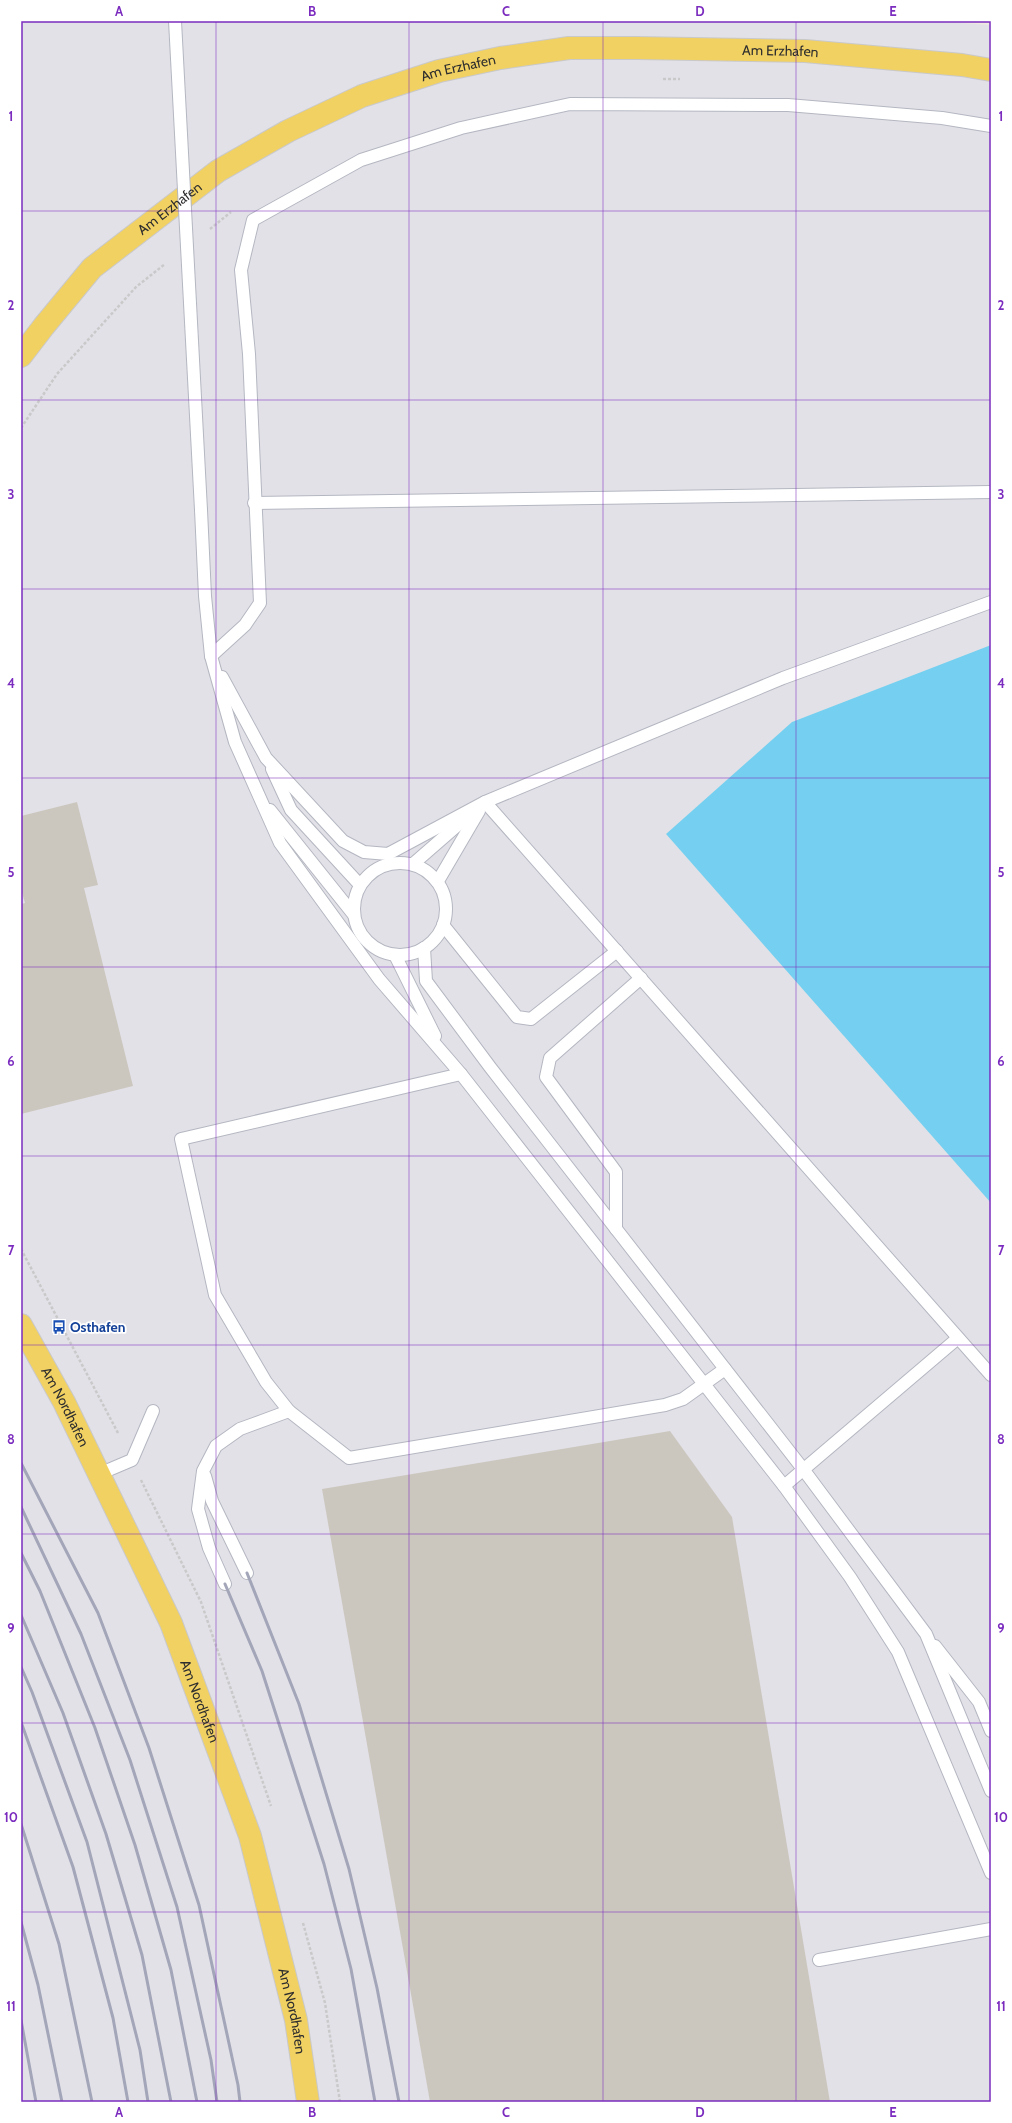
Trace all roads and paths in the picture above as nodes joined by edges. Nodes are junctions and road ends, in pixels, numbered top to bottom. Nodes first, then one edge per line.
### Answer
1 (175, 21) edge
2 (991, 70) edge
3 (660, 79) dead end
4 (684, 79) dead end
5 (991, 126) edge
6 (238, 208) dead end
7 (208, 230) dead end
8 (166, 263) dead end
9 (21, 356) edge
10 (21, 428) edge
11 (991, 492) edge
12 (254, 503) junction
13 (991, 602) edge
14 (211, 656) junction
15 (266, 758) junction
16 (257, 793) junction
17 (485, 802) junction
18 (413, 864) junction
19 (438, 881) junction
20 (360, 885) junction
21 (354, 915) junction
22 (443, 925) junction
23 (424, 948) junction
24 (617, 951) junction
25 (395, 955) junction
26 (641, 978) junction
27 (442, 1052) junction
28 (461, 1074) junction
29 (616, 1229) junction
30 (21, 1325) edge
31 (958, 1338) junction
32 (725, 1369) junction
33 (991, 1376) edge
34 (704, 1385) junction
35 (154, 1411) dead end
36 (289, 1411) junction
37 (803, 1469) junction
38 (203, 1472) junction
39 (99, 1474) junction
40 (784, 1486) junction
41 (247, 1573) dead end
42 (225, 1584) dead end
43 (926, 1634) junction
44 (991, 1731) edge
45 (991, 1791) edge
46 (991, 1873) edge
47 (991, 1929) edge
48 (819, 1960) dead end
49 (308, 2102) edge

1 - 14 lane, bridge
2 - 9 main road, Am Erzhafen
3 - 4 path
5 - 12 lane
6 - 7 path
8 - 10 path
11 - 12 lane
12 - 14 lane
13 - 17 lane
14 - 15 lane
14 - 16 lane
15 - 17 lane
15 - 20 lane
16 - 21 lane
16 - 27 lane
17 - 18 lane
17 - 19 lane
17 - 24 lane
18 - 19 lane
18 - 20 lane
19 - 22 lane
20 - 21 lane
21 - 25 lane
22 - 23 lane
22 - 24 lane
23 - 25 lane
23 - 29 lane
24 - 26 lane
25 - 27 lane
26 - 29 lane
26 - 31 lane
27 - 28 lane
28 - 34 lane
28 - 36 lane
29 - 32 lane
30 - 39 main road, Am Nordhafen
31 - 33 lane
31 - 37 lane
32 - 34 lane
32 - 37 lane
34 - 36 lane
34 - 40 lane
35 - 39 lane
36 - 38 lane
37 - 40 lane
37 - 43 lane
38 - 41 lane
38 - 42 lane
39 - 49 main road, Am Nordhafen
40 - 46 lane
43 - 44 lane
43 - 45 lane
47 - 48 lane

